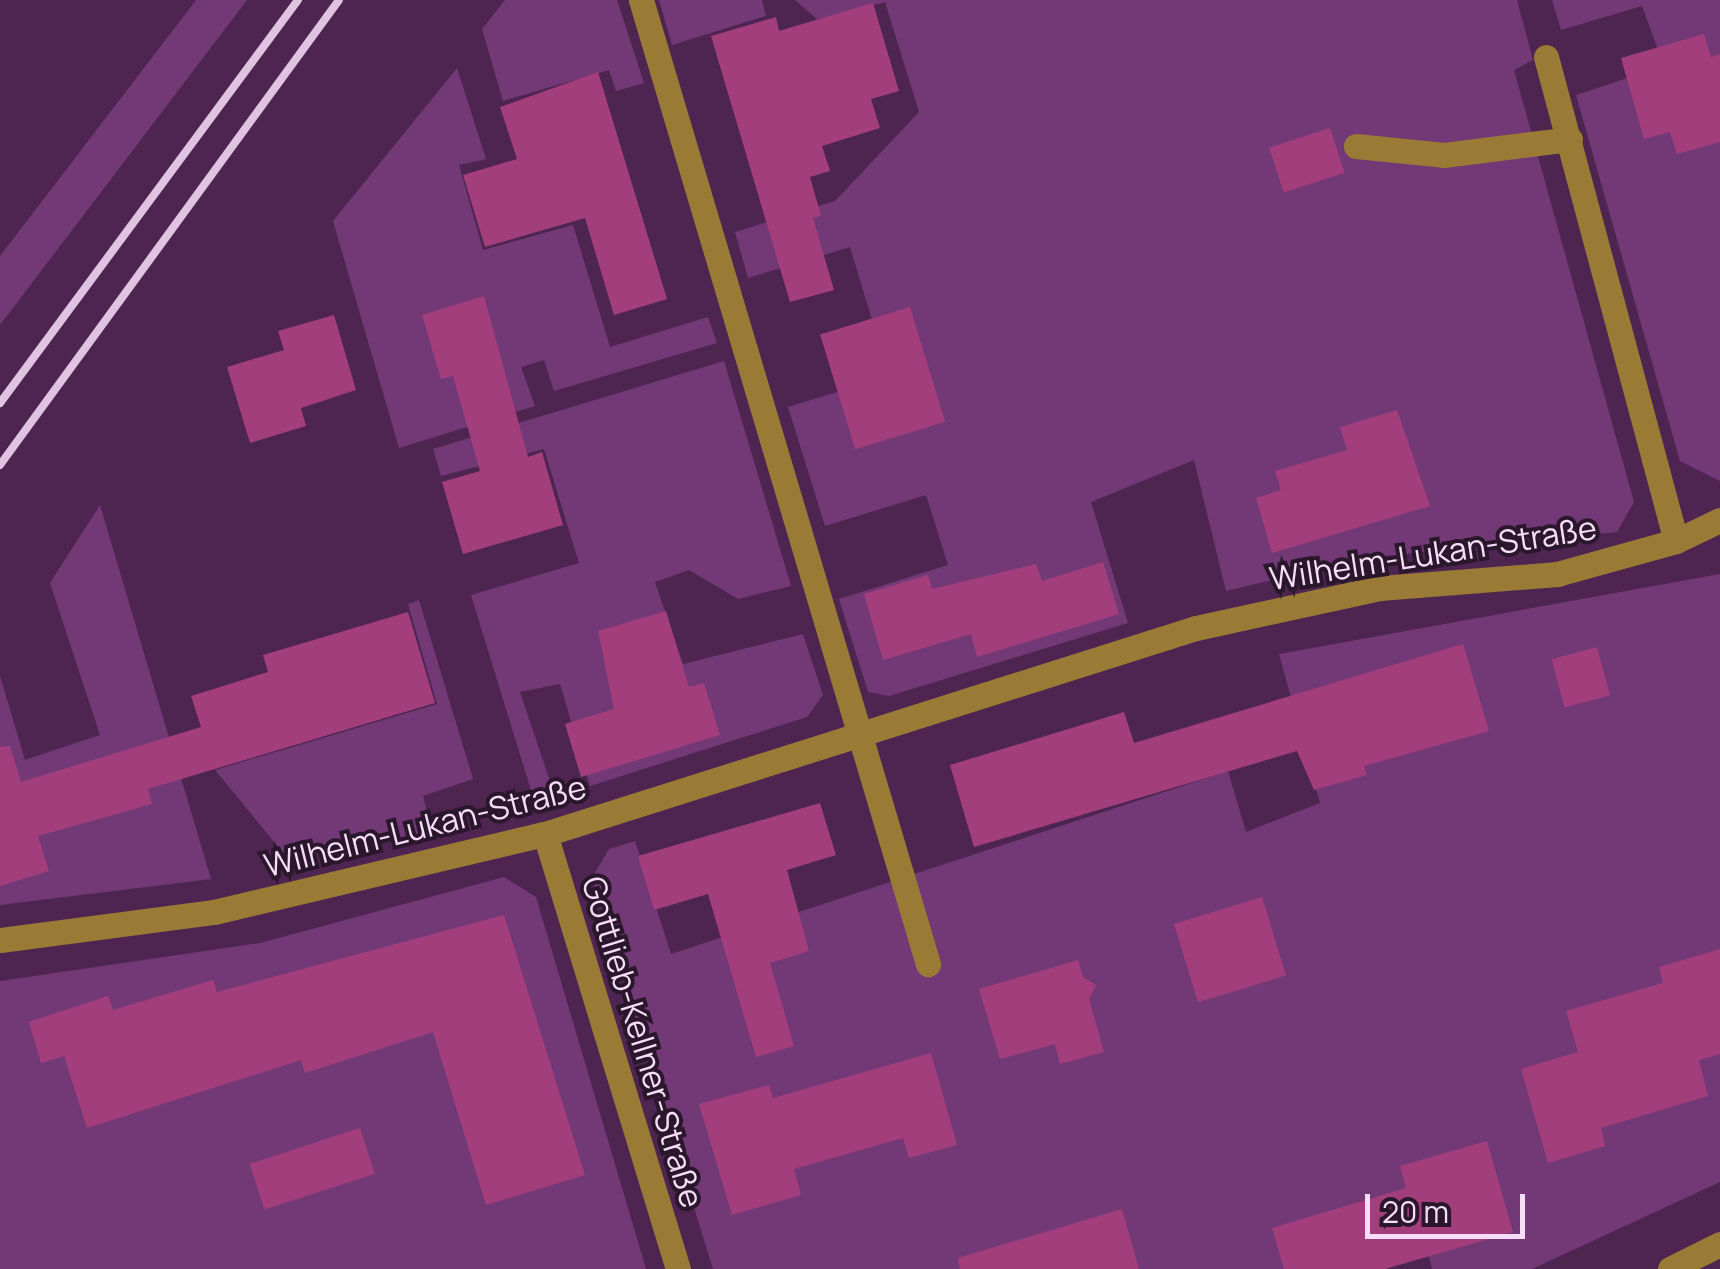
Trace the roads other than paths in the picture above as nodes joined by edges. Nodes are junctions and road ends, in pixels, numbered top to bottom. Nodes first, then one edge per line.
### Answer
1 (641, 0) edge
2 (1546, 58) dead end
3 (1570, 139) junction
4 (1356, 146) dead end
5 (1720, 520) edge
6 (1676, 541) junction
7 (856, 735) junction
8 (545, 834) junction
9 (0, 940) edge
10 (928, 964) dead end
11 (1720, 1244) edge
12 (678, 1269) edge
13 (1670, 1269) edge

1 - 7 street
2 - 3 street
3 - 4 street
3 - 6 street
5 - 6 street, Wilhelm-Lukan-Straße
6 - 7 street, Wilhelm-Lukan-Straße
7 - 8 street, Wilhelm-Lukan-Straße
7 - 10 street
8 - 9 street, Wilhelm-Lukan-Straße
8 - 12 street, Gottlieb-Kellner-Straße
11 - 13 street

